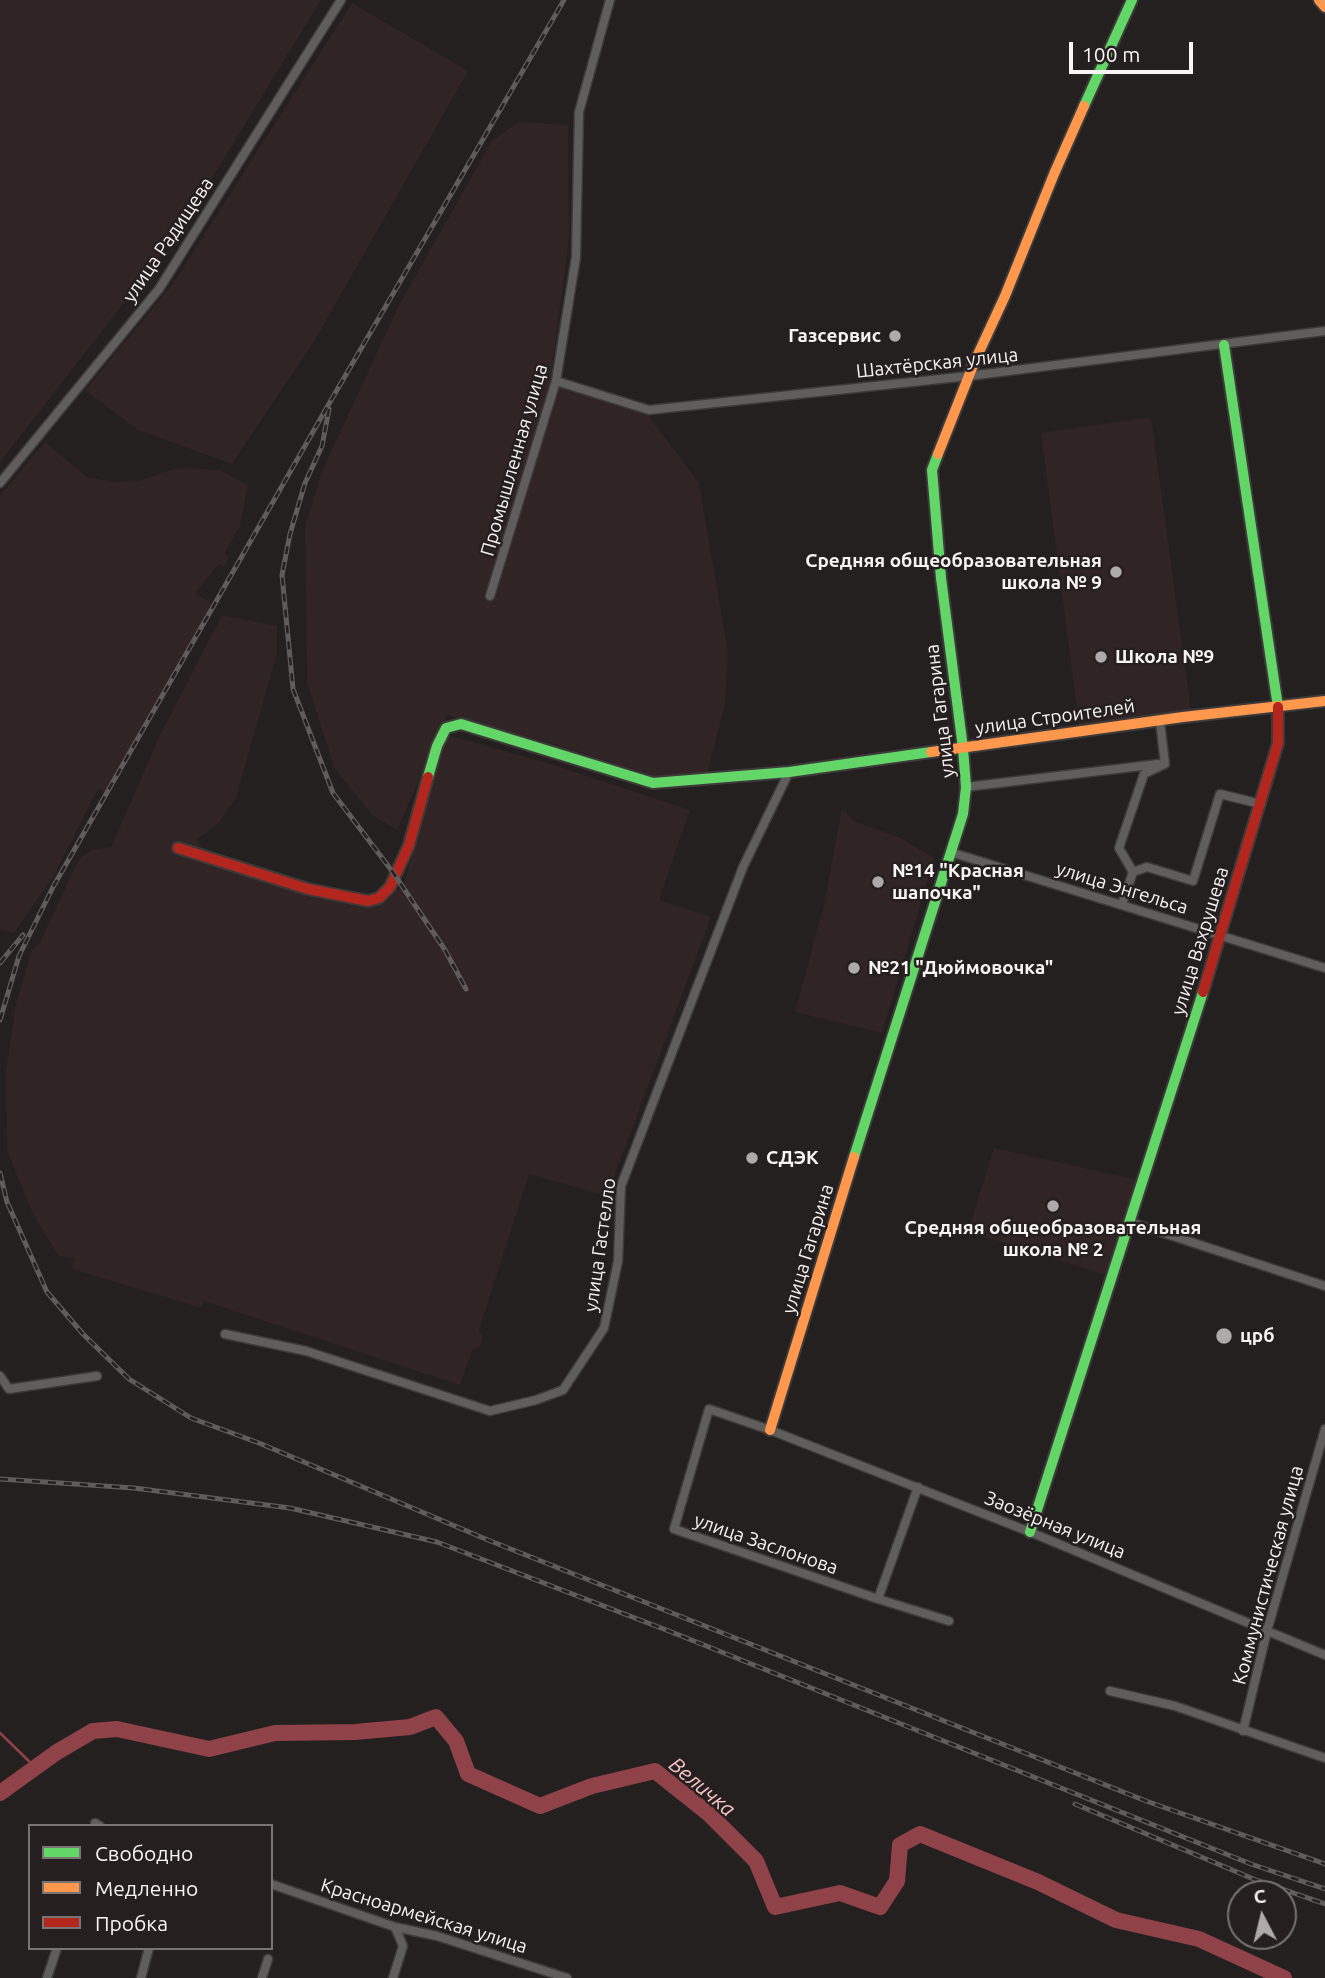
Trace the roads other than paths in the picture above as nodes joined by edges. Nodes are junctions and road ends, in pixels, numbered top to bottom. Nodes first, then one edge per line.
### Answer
1 (341, 0) edge
2 (610, 0) edge
3 (1132, 0) edge
4 (1319, 0) edge
5 (1325, 7) edge
6 (1325, 331) edge
7 (1224, 345) junction
8 (969, 376) junction
9 (555, 381) junction
10 (0, 483) edge
11 (490, 596) dead end
12 (1325, 701) edge
13 (1278, 706) junction
14 (1160, 721) junction
15 (963, 748) junction
16 (1164, 764) junction
17 (789, 772) junction
18 (966, 787) junction
19 (1261, 804) junction
20 (178, 848) dead end
21 (950, 852) junction
22 (1133, 872) junction
23 (1122, 904) junction
24 (1221, 935) junction
25 (1325, 968) edge
26 (1130, 1222) junction
27 (1325, 1286) edge
28 (225, 1334) dead end
29 (0, 1376) edge
30 (97, 1377) dead end
31 (1325, 1429) edge
32 (770, 1430) junction
33 (918, 1487) junction
34 (1030, 1532) junction
35 (878, 1599) junction
36 (948, 1621) dead end
37 (1267, 1631) junction
38 (1325, 1655) edge
39 (1110, 1691) dead end
40 (1243, 1731) junction
41 (1325, 1758) edge
42 (273, 1885) edge
43 (395, 1927) junction
44 (56, 1950) edge
45 (148, 1950) edge
46 (268, 1959) dead end
47 (47, 1978) edge
48 (141, 1978) edge
49 (262, 1978) edge
50 (393, 1978) edge
51 (568, 1978) edge

1 - 10 street, улица Радищева
2 - 9 street, Промышленная улица
3 - 8 street, улица Гагарина
4 - 5 street
6 - 7 street, Шахтёрская улица
7 - 8 street, Шахтёрская улица
7 - 13 street, улица Вахрушева
8 - 9 street, Шахтёрская улица
8 - 15 street, улица Гагарина
9 - 11 street, Промышленная улица
12 - 13 street, улица Строителей
13 - 14 street, улица Строителей
13 - 19 street, улица Вахрушева
14 - 15 street, улица Строителей
14 - 16 street
15 - 17 street, улица Строителей
15 - 18 street, улица Гагарина
16 - 18 street
16 - 22 street
17 - 20 street, улица Строителей
17 - 28 street, улица Гастелло
18 - 21 street, улица Гагарина
19 - 22 street
19 - 24 street, улица Вахрушева
21 - 23 street, улица Энгельса
21 - 32 street, улица Гагарина
22 - 23 street
23 - 24 street, улица Энгельса
24 - 25 street, улица Энгельса
24 - 26 street, улица Вахрушева
26 - 27 street
26 - 34 street, улица Вахрушева
29 - 30 street
31 - 37 street, Коммунистическая улица
32 - 33 street, Заозёрная улица
32 - 35 street, улица Заслонова
33 - 34 street, Заозёрная улица
33 - 35 street
34 - 37 street, Заозёрная улица
35 - 36 street, улица Заслонова
37 - 38 street, Заозёрная улица
37 - 40 street, Коммунистическая улица
39 - 40 street
40 - 41 street
42 - 43 street, Красноармейская улица
43 - 50 street
43 - 51 street, Красноармейская улица
44 - 47 street
45 - 48 street
46 - 49 street

